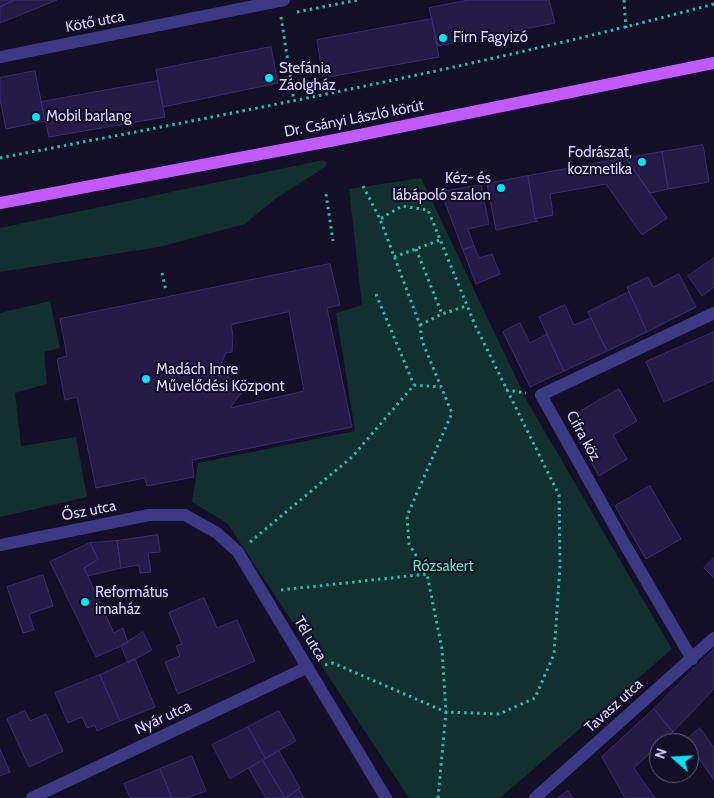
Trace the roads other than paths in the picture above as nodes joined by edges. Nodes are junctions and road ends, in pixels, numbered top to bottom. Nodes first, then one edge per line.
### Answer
1 (282, 0) edge
2 (0, 57) edge
3 (714, 63) edge
4 (0, 203) edge
5 (714, 313) edge
6 (185, 515) joint
7 (0, 545) edge
8 (714, 638) edge
9 (692, 658) junction
10 (308, 667) junction
11 (32, 798) edge
12 (386, 798) edge
13 (535, 798) edge

1 - 2 street, Kötő utca
3 - 4 main road, Dr. Csányi László körút
5 - 9 street, Cifra köz
6 - 7 street, Ősz utca
6 - 10 street, Tél utca
8 - 9 street, Tavasz utca
9 - 13 street, Tavasz utca
10 - 11 street, Nyár utca
10 - 12 street, Tél utca

